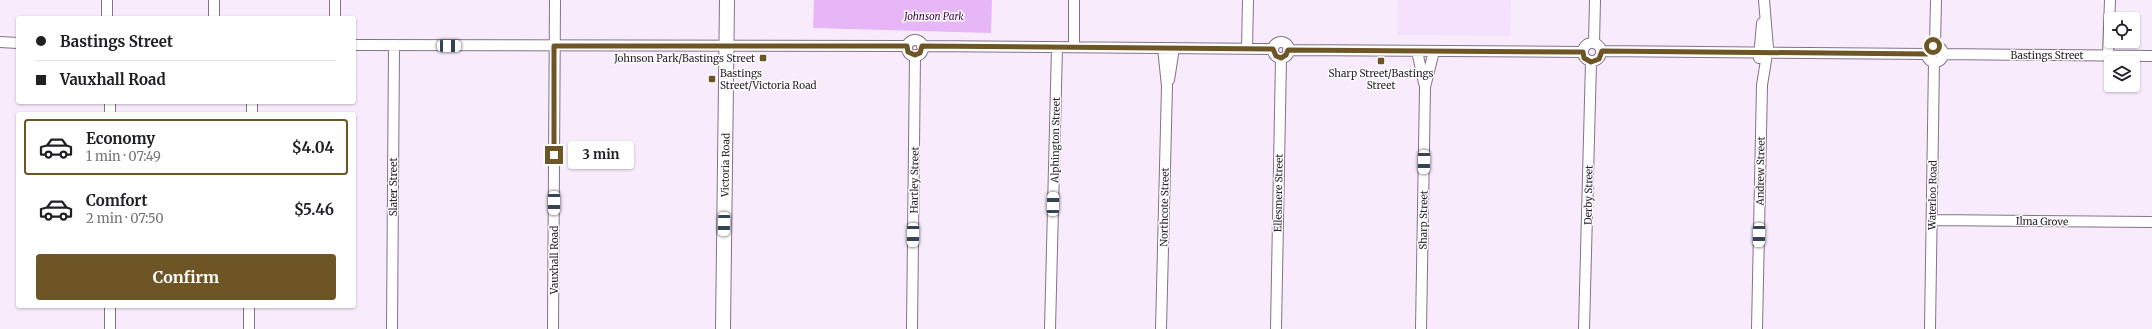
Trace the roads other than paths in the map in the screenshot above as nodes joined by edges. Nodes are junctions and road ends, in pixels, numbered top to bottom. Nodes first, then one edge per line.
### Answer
1 (107, 0) edge
2 (214, 0) edge
3 (335, 0) edge
4 (555, 0) edge
5 (727, 0) edge
6 (1074, 0) edge
7 (1248, 0) edge
8 (1595, 0) edge
9 (1764, 0) edge
10 (1936, 0) edge
11 (2110, 0) edge
12 (107, 16) edge
13 (214, 16) edge
14 (335, 16) edge
15 (0, 42) edge
16 (16, 43) edge
17 (1594, 43) junction
18 (356, 45) edge
19 (394, 45) junction
20 (0, 46) edge
21 (554, 46) junction
22 (726, 46) junction
23 (907, 46) junction
24 (922, 46) junction
25 (1057, 47) junction
26 (1074, 47) junction
27 (1168, 48) junction
28 (1247, 49) junction
29 (1273, 49) junction
30 (1288, 50) junction
31 (1417, 51) junction
32 (1434, 51) junction
33 (1602, 51) junction
34 (1583, 52) junction
35 (1762, 53) junction
36 (915, 55) junction
37 (2108, 55) junction
38 (2152, 56) edge
39 (1935, 57) junction
40 (1281, 58) junction
41 (1591, 62) junction
42 (1425, 87) junction
43 (1932, 220) junction
44 (2152, 222) edge
45 (110, 308) edge
46 (250, 308) edge
47 (110, 329) edge
48 (249, 329) edge
49 (392, 329) edge
50 (553, 329) edge
51 (723, 329) edge
52 (912, 329) edge
53 (1050, 329) edge
54 (1161, 329) edge
55 (1276, 329) edge
56 (1421, 329) edge
57 (1584, 329) edge
58 (1757, 329) edge
59 (1930, 329) edge

1 - 12 street
2 - 13 street
3 - 14 street
4 - 21 street, Vauxhall Road
5 - 22 street, Victoria Road
6 - 26 street
7 - 28 street
8 - 17 street
9 - 35 street, Andrew Street
10 - 39 street
11 - 37 street
15 - 16 street
16 - 20 street
17 - 33 street
17 - 34 street
18 - 19 street
19 - 21 street
19 - 49 street, Slater Street
21 - 22 street
21 - 50 street, Vauxhall Road
22 - 23 street
22 - 51 street, Victoria Road
23 - 24 street
23 - 36 street
24 - 25 street
24 - 36 street
25 - 26 street
25 - 53 street, Alphington Street
26 - 27 street
27 - 28 street
27 - 54 street, Northcote Street
28 - 29 street
29 - 30 street
29 - 40 street
30 - 31 street
30 - 40 street
31 - 32 street
31 - 42 street, Sharp Street
32 - 34 street
32 - 42 street, Sharp Street
33 - 35 street, Bastings Street
33 - 41 street
34 - 41 street
35 - 39 street, Bastings Street
35 - 58 street, Andrew Street
36 - 52 street, Hartley Street
37 - 38 street, Bastings Street
37 - 39 street, Bastings Street
39 - 43 street, Waterloo Road
40 - 55 street, Ellesmere Street
41 - 57 street, Derby Street
42 - 56 street, Sharp Street
43 - 44 street, Ilma Grove
43 - 59 street, Waterloo Road
45 - 47 street
46 - 48 street

